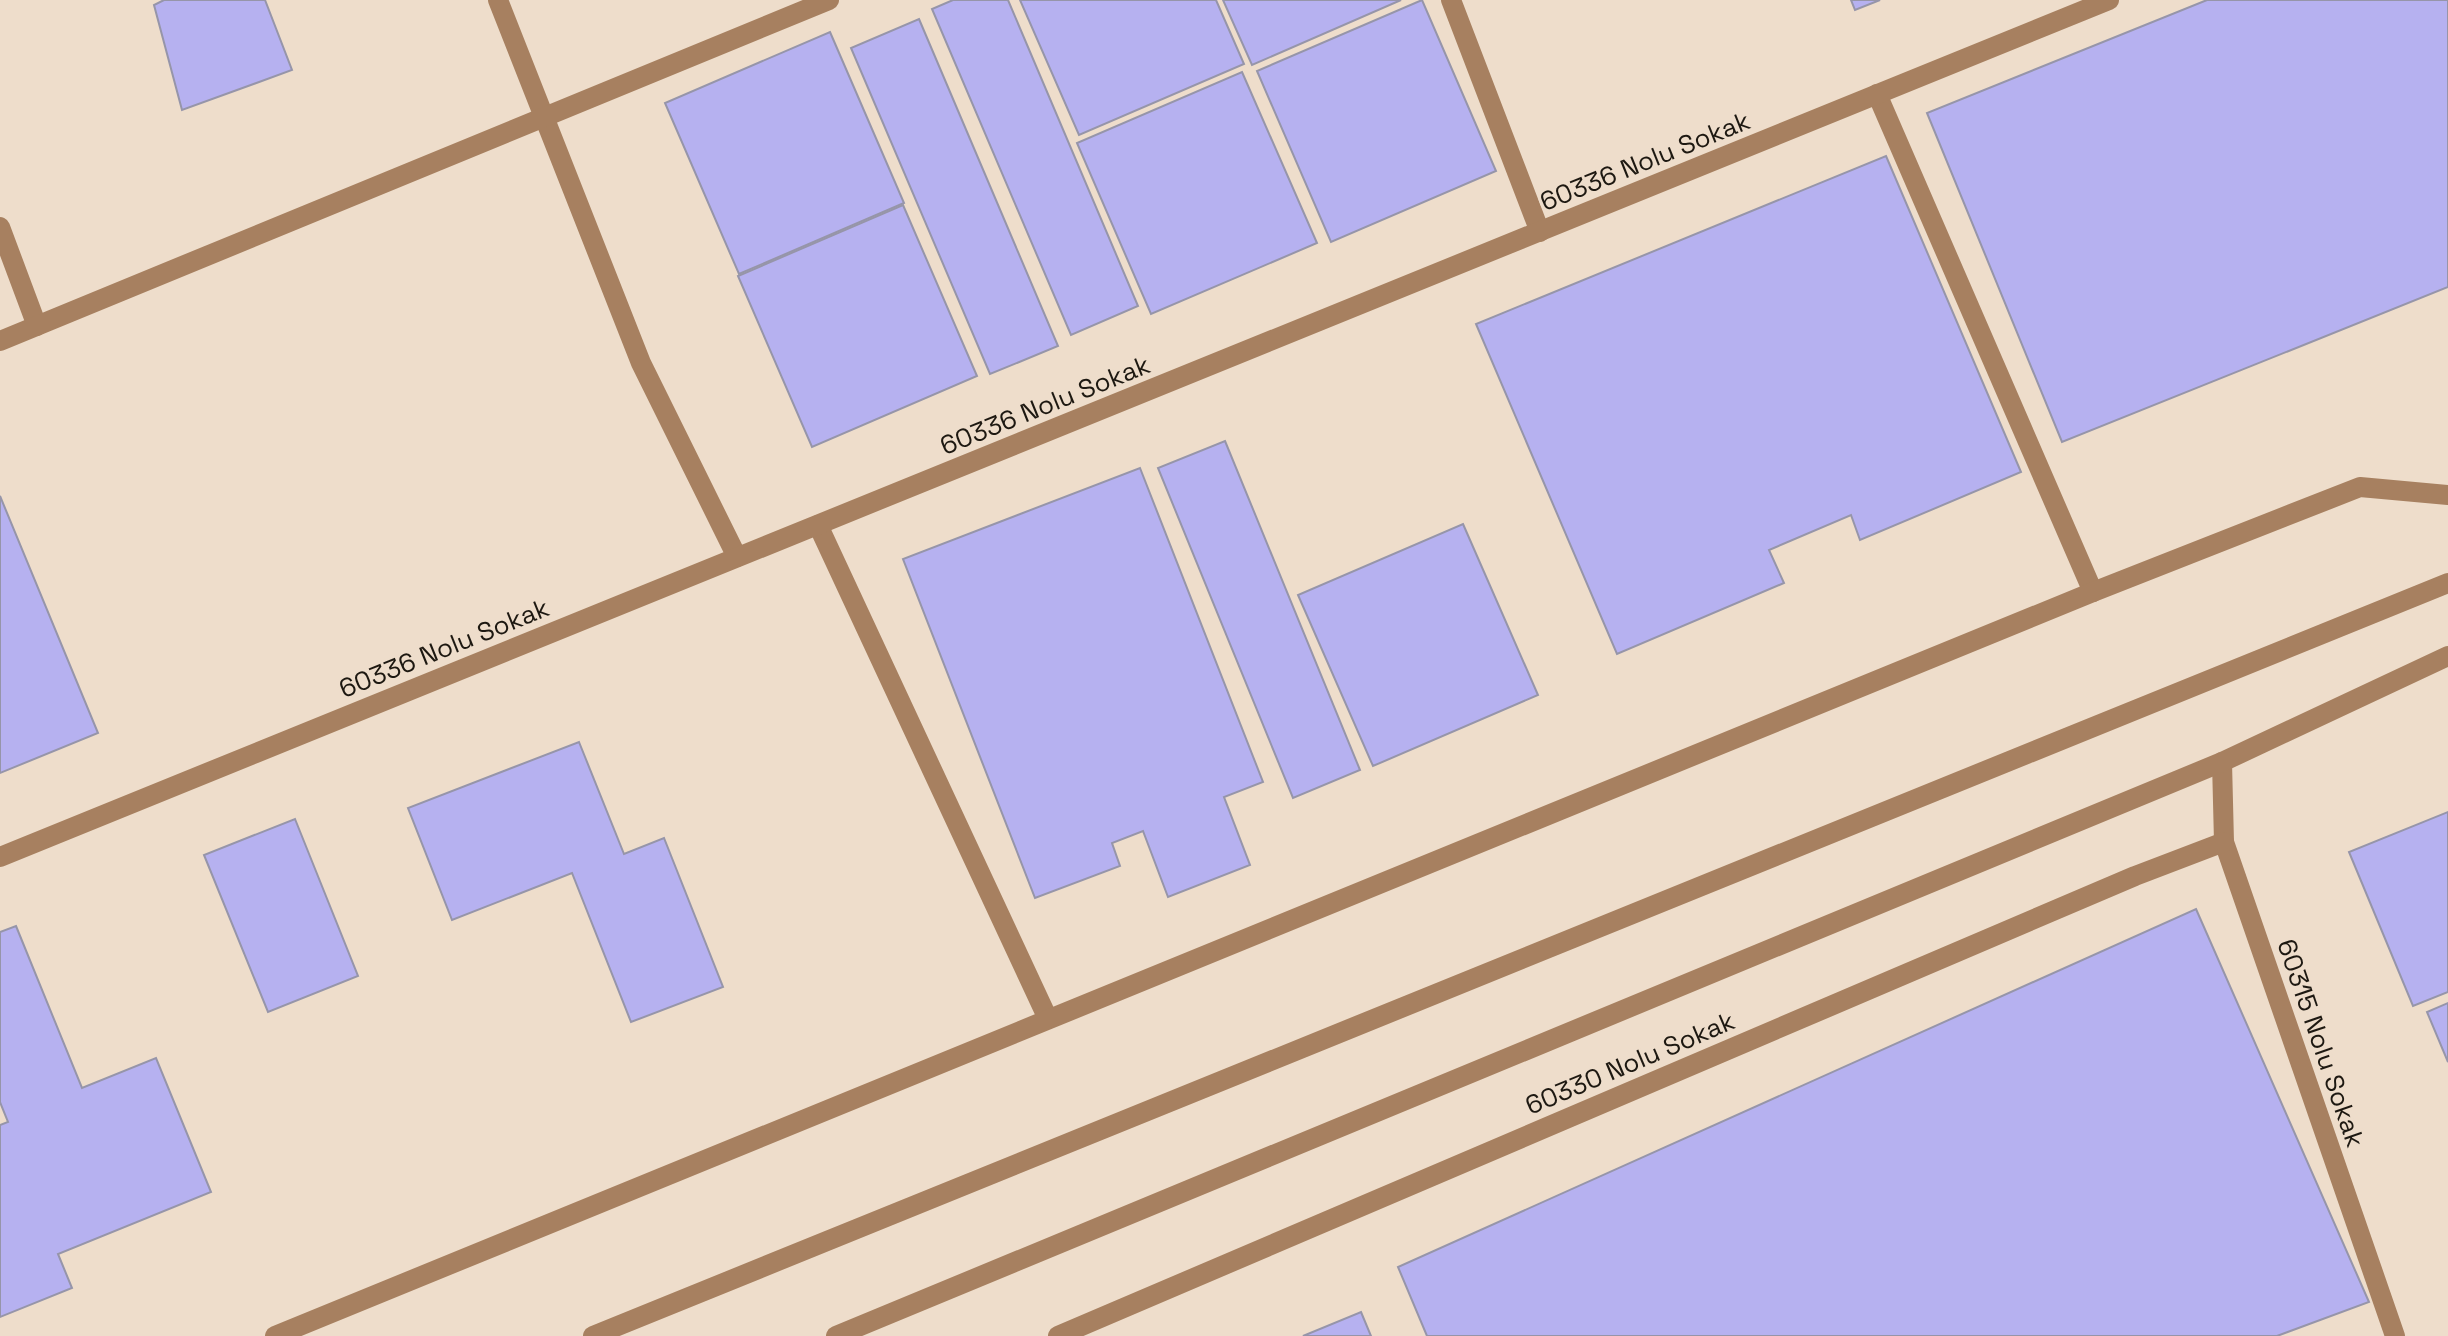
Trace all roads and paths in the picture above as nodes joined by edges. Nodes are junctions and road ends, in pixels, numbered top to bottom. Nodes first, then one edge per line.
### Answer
1 (498, 0) edge
2 (829, 0) edge
3 (1451, 0) edge
4 (2109, 0) edge
5 (1877, 94) junction
6 (544, 118) junction
7 (0, 227) edge
8 (1540, 232) junction
9 (37, 326) junction
10 (0, 341) edge
11 (2448, 495) edge
12 (818, 525) junction
13 (737, 557) junction
14 (2448, 583) edge
15 (2093, 592) junction
16 (2448, 656) edge
17 (2222, 762) junction
18 (2224, 842) junction
19 (0, 857) edge
20 (1048, 1019) junction
21 (275, 1336) edge
22 (593, 1336) edge
23 (836, 1336) edge
24 (1058, 1336) edge
25 (2395, 1336) edge

1 - 6 street
2 - 6 street
3 - 8 street
4 - 5 street, 60336 Nolu Sokak
5 - 8 street, 60336 Nolu Sokak
5 - 15 street
6 - 9 street
6 - 13 street
7 - 9 street
8 - 12 street, 60336 Nolu Sokak
9 - 10 street
11 - 15 street
12 - 13 street, 60336 Nolu Sokak
12 - 20 street
13 - 19 street, 60336 Nolu Sokak
14 - 22 street
15 - 20 street
16 - 17 street
17 - 18 street, 60315 Nolu Sokak
17 - 23 street
18 - 24 street, 60330 Nolu Sokak
18 - 25 street, 60315 Nolu Sokak
20 - 21 street

